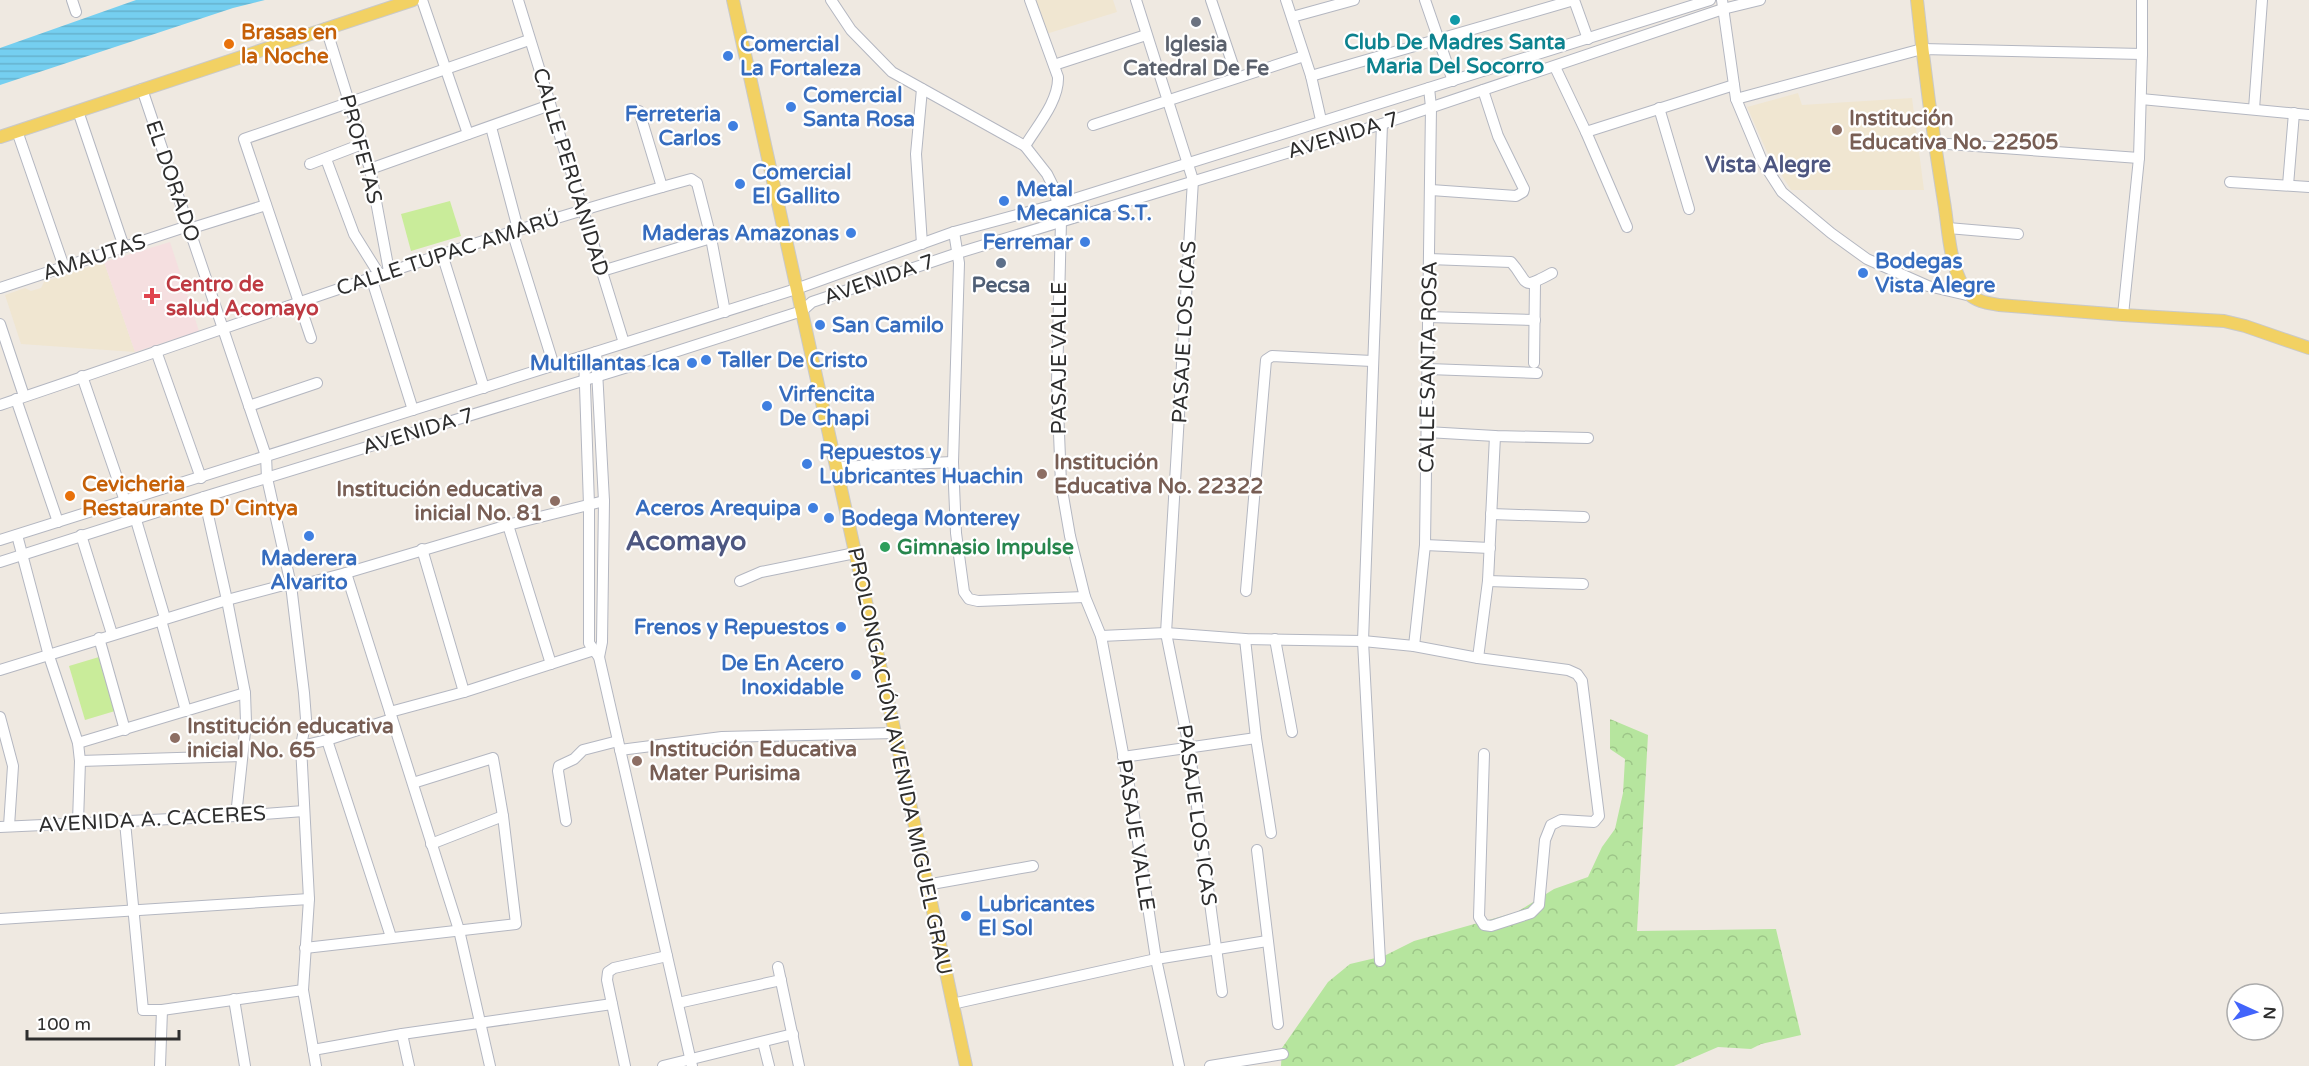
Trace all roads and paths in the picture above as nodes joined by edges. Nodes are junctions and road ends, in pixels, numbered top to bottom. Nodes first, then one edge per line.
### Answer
1 (72, 0) edge
2 (413, 0) edge
3 (422, 0) edge
4 (518, 0) edge
5 (733, 0) edge
6 (831, 0) edge
7 (1030, 0) edge
8 (1136, 0) edge
9 (1211, 0) edge
10 (1286, 0) edge
11 (1354, 0) edge
12 (1425, 0) edge
13 (1574, 0) edge
14 (1710, 0) edge
15 (1760, 0) edge
16 (1917, 0) edge
17 (2142, 0) edge
18 (2262, 0) edge
19 (1722, 5) edge
20 (76, 12) dead end
21 (1292, 17) junction
22 (326, 28) junction
23 (1146, 35) junction
24 (1588, 39) junction
25 (529, 40) junction
26 (1439, 40) junction
27 (1922, 49) junction
28 (2142, 54) junction
29 (1304, 56) junction
30 (1054, 65) junction
31 (1555, 67) junction
32 (446, 69) junction
33 (1238, 76) junction
34 (1311, 76) junction
35 (1453, 81) junction
36 (1734, 86) junction
37 (1430, 88) junction
38 (142, 89) junction
39 (922, 89) junction
40 (1483, 90) junction
41 (1736, 99) junction
42 (2141, 99) junction
43 (1168, 101) junction
44 (350, 102) junction
45 (550, 105) junction
46 (1431, 106) junction
47 (1659, 108) junction
48 (2254, 109) junction
49 (78, 111) junction
50 (639, 111) dead end
51 (2294, 113) junction
52 (2309, 115) edge
53 (1321, 120) junction
54 (1382, 124) junction
55 (1093, 125) dead end
56 (491, 127) junction
57 (17, 131) junction
58 (1586, 132) junction
59 (468, 134) junction
60 (0, 137) edge
61 (1934, 143) junction
62 (363, 144) junction
63 (1025, 146) junction
64 (2139, 158) junction
65 (326, 159) junction
66 (1188, 162) junction
67 (310, 164) dead end
68 (370, 169) junction
69 (1193, 180) junction
70 (2230, 182) dead end
71 (2288, 185) junction
72 (662, 187) junction
73 (2309, 187) edge
74 (1431, 190) junction
75 (1058, 204) junction
76 (266, 205) junction
77 (1689, 208) dead end
78 (583, 209) junction
79 (1060, 221) junction
80 (1627, 227) dead end
81 (189, 228) junction
82 (1948, 228) junction
83 (515, 230) junction
84 (954, 232) junction
85 (2018, 234) dead end
86 (711, 237) junction
87 (922, 244) junction
88 (124, 247) junction
89 (958, 253) junction
90 (442, 254) junction
91 (1429, 259) junction
92 (64, 267) junction
93 (602, 271) junction
94 (1552, 273) dead end
95 (380, 274) junction
96 (1535, 283) junction
97 (0, 288) edge
98 (796, 289) junction
99 (1971, 296) junction
100 (299, 302) junction
101 (802, 311) junction
102 (724, 312) junction
103 (2123, 315) junction
104 (1428, 317) junction
105 (1535, 320) junction
106 (0, 324) edge
107 (223, 328) junction
108 (311, 338) dead end
109 (624, 344) junction
110 (2309, 348) edge
111 (156, 351) junction
112 (596, 352) junction
113 (584, 356) junction
114 (1372, 361) junction
115 (554, 366) junction
116 (1428, 369) junction
117 (82, 376) junction
118 (592, 378) junction
119 (317, 383) dead end
120 (484, 388) junction
121 (20, 398) junction
122 (0, 405) edge
123 (249, 406) junction
124 (413, 410) junction
125 (1427, 432) junction
126 (1495, 436) junction
127 (1588, 438) dead end
128 (266, 456) junction
129 (953, 462) junction
130 (836, 467) junction
131 (201, 478) junction
132 (267, 478) junction
133 (204, 497) junction
134 (125, 501) junction
135 (604, 501) junction
136 (589, 505) junction
137 (1491, 514) junction
138 (1584, 517) dead end
139 (136, 520) junction
140 (57, 522) junction
141 (508, 525) junction
142 (17, 535) junction
143 (81, 536) junction
144 (0, 540) edge
145 (1425, 545) junction
146 (1490, 548) junction
147 (422, 549) junction
148 (855, 553) junction
149 (22, 556) junction
150 (0, 562) edge
151 (346, 573) junction
152 (1488, 580) junction
153 (740, 581) dead end
154 (1583, 584) dead end
155 (291, 585) junction
156 (1245, 591) dead end
157 (1084, 597) junction
158 (227, 600) junction
159 (163, 619) junction
160 (1166, 633) junction
161 (112, 634) junction
162 (1101, 636) junction
163 (99, 638) junction
164 (1245, 639) junction
165 (1275, 639) junction
166 (1363, 641) junction
167 (1414, 646) junction
168 (596, 654) junction
169 (49, 656) junction
170 (1478, 658) junction
171 (551, 663) junction
172 (0, 670) edge
173 (464, 692) junction
174 (245, 693) junction
175 (186, 711) junction
176 (391, 716) junction
177 (0, 717) edge
178 (125, 730) junction
179 (1292, 732) dead end
180 (896, 733) junction
181 (1256, 738) junction
182 (327, 740) junction
183 (78, 743) junction
184 (619, 745) junction
185 (302, 746) junction
186 (1189, 747) junction
187 (1484, 754) dead end
188 (242, 756) junction
189 (1123, 757) junction
190 (80, 761) junction
191 (13, 766) junction
192 (0, 767) edge
193 (412, 783) junction
194 (304, 811) junction
195 (236, 816) junction
196 (503, 816) junction
197 (566, 821) dead end
198 (78, 822) junction
199 (125, 822) junction
200 (4, 826) edge
201 (1271, 833) dead end
202 (431, 844) junction
203 (1257, 850) dead end
204 (1033, 866) dead end
205 (926, 885) junction
206 (309, 899) junction
207 (134, 910) junction
208 (0, 919) edge
209 (459, 930) junction
210 (391, 937) junction
211 (1267, 941) junction
212 (305, 948) junction
213 (1216, 949) junction
214 (666, 956) junction
215 (1156, 959) junction
216 (1380, 961) dead end
217 (778, 967) dead end
218 (781, 980) junction
219 (303, 990) junction
220 (1222, 992) dead end
221 (234, 999) junction
222 (678, 1003) junction
223 (612, 1004) junction
224 (952, 1004) junction
225 (162, 1010) junction
226 (480, 1022) junction
227 (1278, 1024) dead end
228 (402, 1034) junction
229 (793, 1034) junction
230 (763, 1042) junction
231 (313, 1050) junction
232 (1283, 1054) dead end
233 (691, 1063) edge
234 (160, 1066) edge
235 (171, 1066) edge
236 (245, 1066) edge
237 (315, 1066) edge
238 (409, 1066) edge
239 (490, 1066) edge
240 (625, 1066) edge
241 (663, 1066) edge
242 (768, 1066) edge
243 (799, 1066) edge
244 (966, 1066) edge
245 (1179, 1066) edge
246 (1210, 1066) edge

1 - 20 street
2 - 22 main road
3 - 32 street
4 - 25 street, CALLE PERUANIDAD
5 - 98 main road, PROLONGACIÓN AVENIDA MIGUEL GRAU
6 - 39 street, PASAJE VALLE
7 - 30 street
8 - 23 street, PASAJE LOS ICAS
9 - 33 street
10 - 21 street
11 - 21 street
12 - 26 street
13 - 24 street
13 - 26 street
14 - 24 street, AVENIDA 7
15 - 19 street, AVENIDA 7
16 - 27 main road
17 - 28 street
18 - 48 street
19 - 31 street, AVENIDA 7
19 - 36 street
21 - 29 street
22 - 38 main road
22 - 44 street, PROFETAS
23 - 30 street
23 - 43 street, PASAJE LOS ICAS
24 - 35 street, AVENIDA 7
25 - 32 street
25 - 45 street, CALLE PERUANIDAD
26 - 34 street
26 - 35 street
27 - 28 street
27 - 41 street
27 - 61 main road
28 - 42 street
29 - 33 street
29 - 34 street
30 - 63 street
31 - 40 street, AVENIDA 7
31 - 58 street
32 - 44 street
32 - 59 street
33 - 43 street
34 - 53 street
35 - 37 street, AVENIDA 7
36 - 41 street
36 - 47 street
37 - 46 street, CALLE SANTA ROSA
37 - 53 street, AVENIDA 7
38 - 49 main road
38 - 81 street, EL DORADO
39 - 63 street, PASAJE VALLE
39 - 87 street
40 - 46 street, AVENIDA 7
40 - 74 street
41 - 99 street
42 - 48 street
42 - 64 street
43 - 55 street
43 - 66 street, PASAJE LOS ICAS
44 - 62 street, PROFETAS
44 - 76 street
45 - 56 street
45 - 78 street, CALLE PERUANIDAD
46 - 54 street, AVENIDA 7
46 - 74 street, CALLE SANTA ROSA
47 - 58 street
47 - 77 street
48 - 51 street
49 - 57 main road
49 - 88 street
50 - 72 street
51 - 52 street
51 - 71 street
53 - 66 street, AVENIDA 7
54 - 69 street, AVENIDA 7
54 - 114 street
56 - 59 street
56 - 83 street
57 - 60 main road
57 - 92 street
58 - 80 street
59 - 68 street
61 - 64 street
61 - 82 main road
62 - 65 street
62 - 68 street, PROFETAS
63 - 75 street, PASAJE VALLE
64 - 103 street
65 - 67 street
65 - 95 street
66 - 69 street, PASAJE LOS ICAS
66 - 75 street, AVENIDA 7
68 - 95 street, PROFETAS
69 - 79 street, AVENIDA 7
69 - 160 street, PASAJE LOS ICAS
70 - 71 street
71 - 73 street
72 - 78 street, CALLE TUPAC AMARÚ
72 - 86 street, CALLE TUPAC AMARÚ
74 - 91 street, CALLE SANTA ROSA
75 - 79 street, PASAJE VALLE
75 - 84 street, AVENIDA 7
76 - 81 street, AMAUTAS
76 - 100 street
78 - 83 street, CALLE TUPAC AMARÚ
78 - 93 street, CALLE PERUANIDAD
79 - 89 street, AVENIDA 7
79 - 157 street, PASAJE VALLE
81 - 88 street, AMAUTAS
81 - 107 street, EL DORADO
82 - 85 street
82 - 99 main road
83 - 90 street, CALLE TUPAC AMARÚ
83 - 115 street
84 - 87 street, AVENIDA 7
84 - 89 street
86 - 93 street
86 - 102 street
87 - 98 street, AVENIDA 7
88 - 92 street, AMAUTAS
89 - 101 street, AVENIDA 7
89 - 129 street
90 - 95 street, CALLE TUPAC AMARÚ
90 - 120 street
91 - 96 street
91 - 104 street, CALLE SANTA ROSA
92 - 97 street, AMAUTAS
93 - 109 street, CALLE PERUANIDAD
94 - 96 street
95 - 100 street, CALLE TUPAC AMARÚ
95 - 124 street, PROFETAS
96 - 105 street
98 - 101 main road, PROLONGACIÓN AVENIDA MIGUEL GRAU
98 - 102 street, AVENIDA 7
99 - 103 main road
100 - 107 street, CALLE TUPAC AMARÚ
100 - 108 street
101 - 118 street, AVENIDA 7
101 - 130 main road, PROLONGACIÓN AVENIDA MIGUEL GRAU
102 - 109 street, AVENIDA 7
103 - 110 main road
104 - 105 street
104 - 116 street, CALLE SANTA ROSA
105 - 116 street
106 - 121 street
107 - 111 street, CALLE TUPAC AMARÚ
107 - 123 street, EL DORADO
109 - 112 street, AVENIDA 7
111 - 117 street, CALLE TUPAC AMARÚ
111 - 131 street
112 - 113 street, AVENIDA 7
112 - 118 street
113 - 115 street, AVENIDA 7
113 - 118 street
114 - 156 street
114 - 166 street
115 - 120 street, AVENIDA 7
116 - 125 street, CALLE SANTA ROSA
117 - 121 street, CALLE TUPAC AMARÚ
117 - 134 street
118 - 132 street, AVENIDA 7
118 - 135 street
118 - 136 street
119 - 123 street
120 - 124 street, AVENIDA 7
121 - 122 street, CALLE TUPAC AMARÚ
121 - 140 street
123 - 128 street, EL DORADO
124 - 128 street, AVENIDA 7
125 - 126 street
125 - 145 street, CALLE SANTA ROSA
126 - 127 street
126 - 137 street
128 - 131 street, AVENIDA 7
128 - 132 street, EL DORADO
129 - 130 street
129 - 157 street
130 - 148 main road, PROLONGACIÓN AVENIDA MIGUEL GRAU
131 - 134 street, AVENIDA 7
132 - 133 street, AVENIDA 7
132 - 155 street, EL DORADO
133 - 139 street, AVENIDA 7
133 - 158 street
134 - 140 street, AVENIDA 7
135 - 136 street
135 - 168 street
136 - 141 street
136 - 168 street
137 - 138 street
137 - 146 street
139 - 143 street, AVENIDA 7
139 - 159 street
140 - 142 street, AVENIDA 7
141 - 147 street
141 - 171 street
142 - 144 street, AVENIDA 7
142 - 149 street
143 - 149 street, AVENIDA 7
143 - 161 street
145 - 146 street
145 - 167 street, CALLE SANTA ROSA
146 - 152 street
147 - 151 street
147 - 173 street
148 - 153 street
148 - 180 main road, PROLONGACIÓN AVENIDA MIGUEL GRAU
149 - 150 street, AVENIDA 7
149 - 169 street
151 - 155 street
151 - 176 street
152 - 154 street
152 - 170 street
155 - 158 street
155 - 185 street, EL DORADO
157 - 162 street, PASAJE VALLE
158 - 159 street
158 - 174 street
159 - 161 street
159 - 175 street
160 - 162 street
160 - 164 street
160 - 186 street, PASAJE LOS ICAS
161 - 163 street
162 - 189 street, PASAJE VALLE
163 - 169 street
163 - 178 street
164 - 165 street
164 - 181 street
165 - 166 street
165 - 179 street
166 - 167 street
166 - 216 street
167 - 170 street
168 - 171 street
168 - 184 street
169 - 172 street
169 - 183 street
170 - 187 street
171 - 173 street
173 - 176 street
174 - 175 street
174 - 188 street
175 - 178 street
176 - 182 street
176 - 193 street
177 - 191 street
178 - 183 street
180 - 184 street
180 - 205 main road, PROLONGACIÓN AVENIDA MIGUEL GRAU
181 - 186 street
181 - 201 street
182 - 185 street
182 - 210 street
183 - 190 street
184 - 197 street
184 - 214 street
185 - 194 street, EL DORADO
186 - 189 street
186 - 213 street, PASAJE LOS ICAS
188 - 190 street
188 - 195 street
189 - 215 street, PASAJE VALLE
190 - 198 street
191 - 192 street
191 - 200 street
193 - 196 street
193 - 202 street
194 - 195 street, AVENIDA A. CACERES
194 - 206 street, EL DORADO
195 - 199 street, AVENIDA A. CACERES
196 - 202 street
196 - 209 street
198 - 199 street, AVENIDA A. CACERES
198 - 200 street, AVENIDA A. CACERES
199 - 207 street
202 - 209 street
203 - 211 street
204 - 205 street
205 - 224 main road, PROLONGACIÓN AVENIDA MIGUEL GRAU
206 - 207 street
206 - 212 street, EL DORADO
207 - 208 street
207 - 225 street
209 - 210 street
209 - 226 street
210 - 212 street
211 - 213 street
211 - 227 street
212 - 219 street, EL DORADO
213 - 215 street
213 - 220 street, PASAJE LOS ICAS
214 - 222 street
214 - 223 street
215 - 224 street
215 - 245 street, PASAJE VALLE
217 - 218 street
218 - 222 street
218 - 229 street
219 - 221 street
219 - 231 street, EL DORADO
221 - 225 street
221 - 236 street
222 - 233 street
223 - 226 street
223 - 240 street
224 - 244 main road, PROLONGACIÓN AVENIDA MIGUEL GRAU
225 - 234 street
226 - 228 street
226 - 239 street
228 - 231 street
228 - 238 street
229 - 230 street
229 - 243 street
230 - 233 street
230 - 242 street
231 - 237 street, EL DORADO
232 - 246 street
233 - 241 street
234 - 235 street

